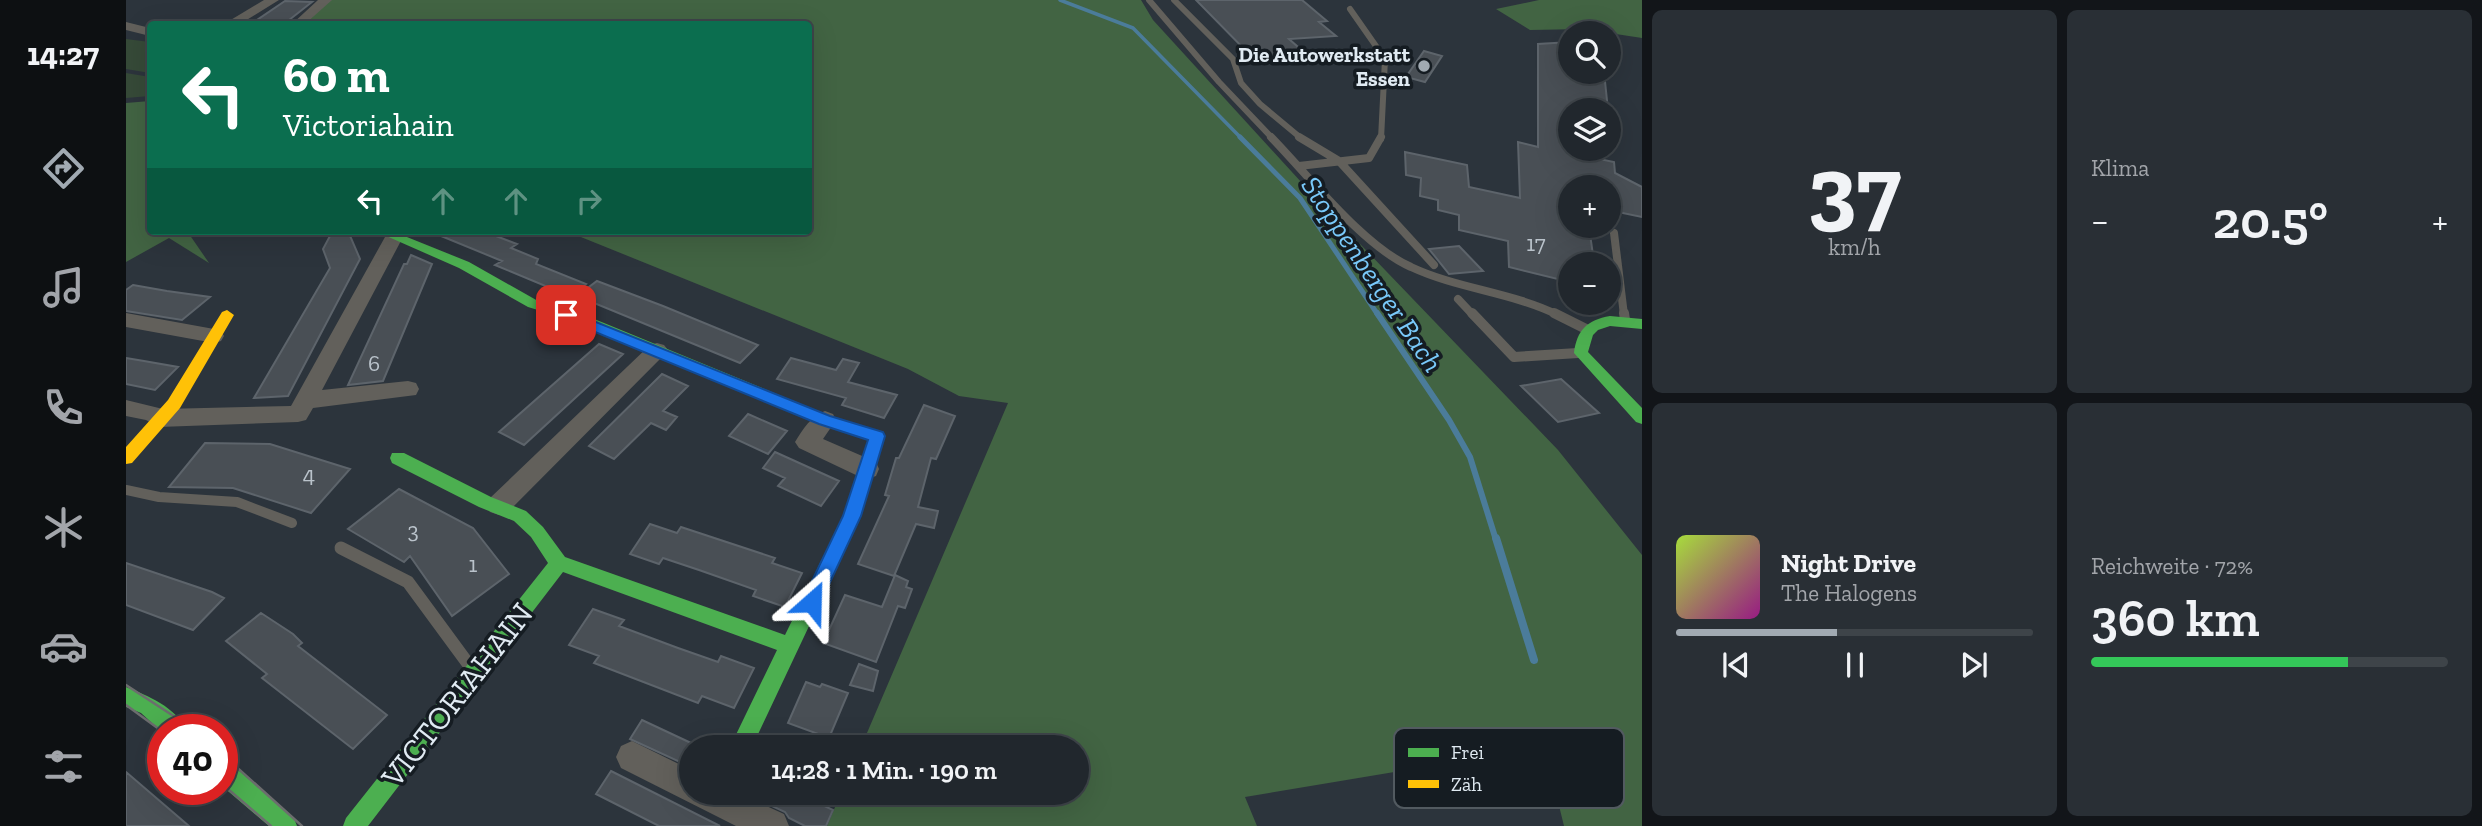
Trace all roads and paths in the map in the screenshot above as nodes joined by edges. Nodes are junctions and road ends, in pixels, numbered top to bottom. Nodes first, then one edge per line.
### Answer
1 (274, 0) edge
2 (326, 0) edge
3 (1149, 0) edge
4 (1174, 0) edge
5 (1350, 9) dead end
6 (1184, 11) junction
7 (1157, 12) junction
8 (236, 21) edge
9 (302, 21) edge
10 (126, 26) edge
11 (147, 31) edge
12 (1339, 161) junction
13 (1299, 166) junction
14 (387, 235) edge
15 (389, 235) edge
16 (1615, 238) edge
17 (1434, 265) dead end
18 (1458, 299) dead end
19 (227, 315) dead end
20 (126, 320) edge
21 (1625, 320) junction
22 (1642, 324) edge
23 (1586, 329) junction
24 (214, 336) junction
25 (657, 350) junction
26 (1581, 353) junction
27 (408, 389) dead end
28 (307, 400) junction
29 (126, 408) edge
30 (159, 418) junction
31 (1642, 418) edge
32 (825, 420) junction
33 (126, 458) edge
34 (398, 458) dead end
35 (867, 469) junction
36 (126, 490) edge
37 (499, 505) junction
38 (292, 523) dead end
39 (341, 548) dead end
40 (559, 563) junction
41 (791, 646) junction
42 (475, 673) junction
43 (126, 697) edge
44 (157, 714) edge
45 (747, 735) edge
46 (632, 757) dead end
47 (679, 780) edge
48 (238, 785) edge
49 (731, 805) edge
50 (286, 826) edge
51 (354, 826) edge
52 (772, 826) edge

1 - 8 street
2 - 9 street
3 - 7 lane
4 - 6 lane
5 - 12 lane
6 - 7 lane
6 - 12 lane
7 - 13 lane
10 - 11 street
12 - 13 lane
12 - 17 lane
13 - 23 lane
14 - 28 street
15 - 25 street
16 - 21 lane
18 - 26 lane
19 - 24 street
20 - 24 street
21 - 22 street
21 - 23 street
23 - 26 street
24 - 30 street
25 - 32 street
25 - 37 street
26 - 31 street
27 - 28 street
28 - 30 street
29 - 30 street
30 - 33 street
32 - 35 street
32 - 35 street
34 - 37 street
35 - 41 street
36 - 38 lane
37 - 40 street
39 - 42 lane
40 - 41 street
40 - 42 street, VICTORIAHAIN
41 - 45 street
42 - 51 street, VICTORIAHAIN
43 - 44 street
46 - 47 street
48 - 50 street
49 - 52 street

